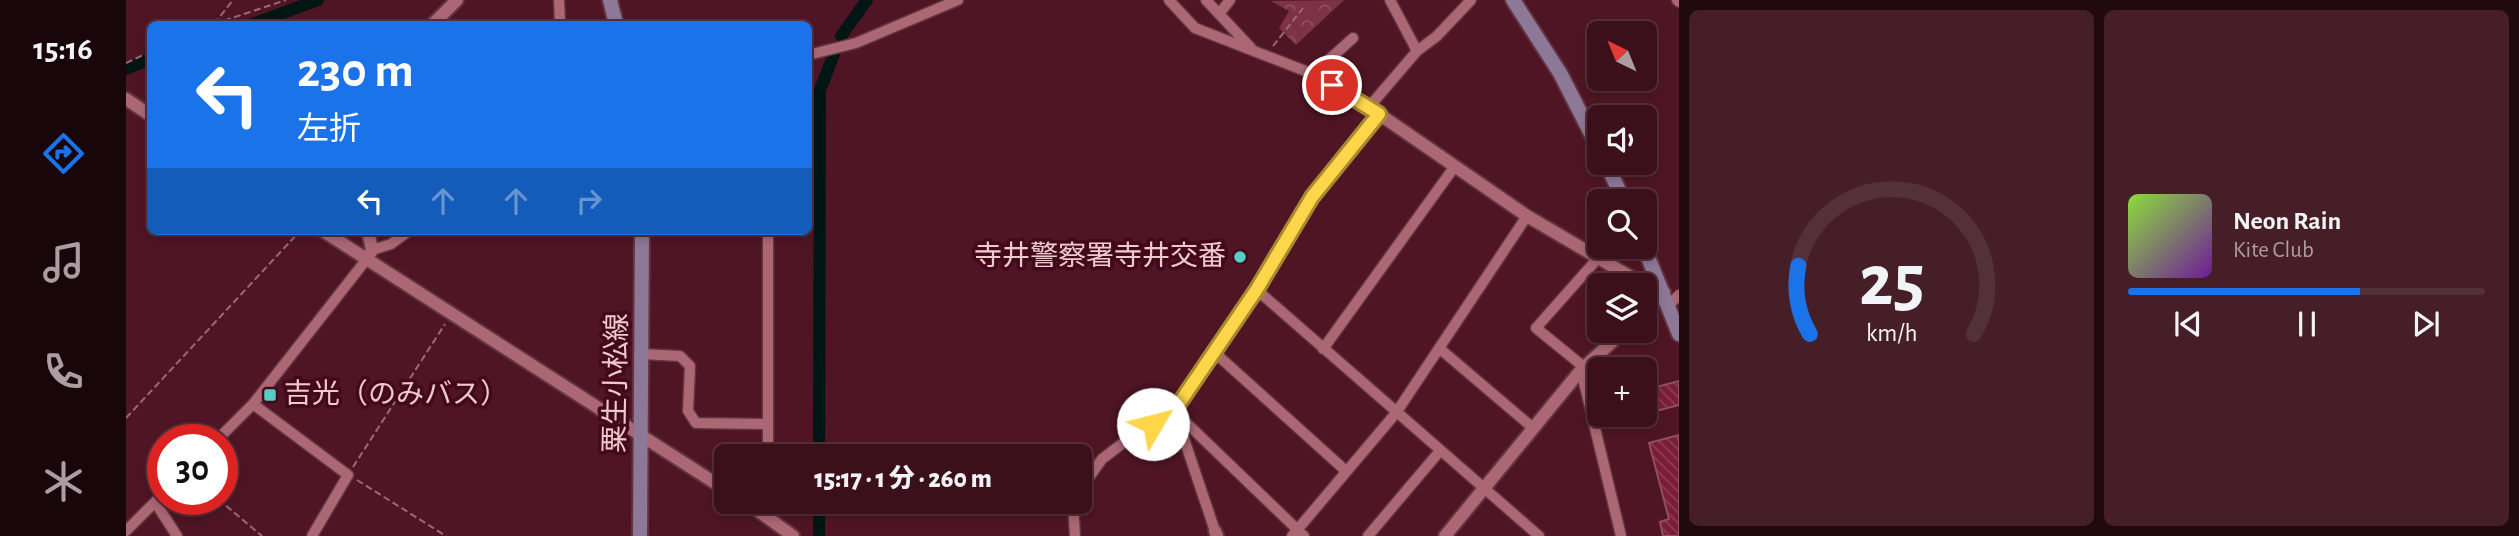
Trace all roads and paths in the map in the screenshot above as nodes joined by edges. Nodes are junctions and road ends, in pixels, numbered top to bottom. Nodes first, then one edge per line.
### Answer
1 (233, 0) edge
2 (286, 0) edge
3 (457, 0) edge
4 (559, 0) edge
5 (610, 0) edge
6 (958, 0) edge
7 (1169, 0) edge
8 (1206, 0) edge
9 (1230, 0) edge
10 (1390, 0) edge
11 (1471, 0) edge
12 (1513, 0) edge
13 (1303, 8) dead end
14 (1219, 14) junction
15 (216, 21) edge
16 (222, 21) edge
17 (436, 21) edge
18 (560, 21) edge
19 (615, 21) edge
20 (1353, 38) dead end
21 (1253, 50) junction
22 (1417, 51) junction
23 (147, 53) edge
24 (812, 54) edge
25 (1266, 55) junction
26 (126, 63) edge
27 (1313, 74) junction
28 (126, 99) edge
29 (1374, 111) junction
30 (147, 113) edge
31 (1587, 126) edge
32 (1455, 166) junction
33 (1527, 216) junction
34 (296, 235) edge
35 (331, 235) edge
36 (368, 235) edge
37 (403, 235) edge
38 (642, 235) edge
39 (768, 235) edge
40 (1587, 250) edge
41 (369, 255) junction
42 (1597, 259) edge
43 (1602, 259) edge
44 (1650, 259) edge
45 (1257, 289) junction
46 (1671, 297) edge
47 (451, 314) junction
48 (1679, 334) edge
49 (1611, 343) edge
50 (1439, 348) junction
51 (1323, 349) junction
52 (1214, 352) junction
53 (642, 354) junction
54 (1582, 369) junction
55 (253, 404) junction
56 (1174, 411) junction
57 (1396, 413) junction
58 (126, 418) edge
59 (233, 424) edge
60 (768, 424) junction
61 (1533, 428) junction
62 (641, 437) junction
63 (768, 444) edge
64 (1439, 452) junction
65 (1346, 471) junction
66 (1092, 473) edge
67 (348, 475) junction
68 (714, 483) edge
69 (1484, 488) junction
70 (147, 510) edge
71 (763, 514) edge
72 (1074, 514) edge
73 (167, 515) edge
74 (237, 515) edge
75 (126, 531) edge
76 (1216, 533) edge
77 (1298, 534) edge
78 (790, 535) edge
79 (177, 536) edge
80 (262, 536) edge
81 (312, 536) edge
82 (446, 536) edge
83 (640, 536) edge
84 (1075, 536) edge
85 (1368, 536) edge
86 (1445, 536) edge
87 (1539, 536) edge
88 (1621, 536) edge

1 - 15 path
2 - 16 path
3 - 17 street
4 - 18 street
5 - 19 main road
6 - 24 street
7 - 21 street
8 - 14 street
9 - 14 street
10 - 22 street
11 - 22 street
12 - 31 main road
13 - 25 path
14 - 21 street
20 - 27 street
21 - 25 street
22 - 29 street
23 - 26 path
25 - 27 street
27 - 29 street
28 - 30 street
29 - 32 street
29 - 45 street
32 - 33 street
32 - 51 street
33 - 40 street
33 - 50 street
34 - 58 path
35 - 41 street
36 - 41 street
37 - 41 street
38 - 53 main road, 粟生小松線
39 - 60 street
41 - 47 street
41 - 55 street
42 - 54 street
43 - 46 street
44 - 46 main road
45 - 51 street
45 - 52 street
46 - 48 main road
47 - 62 street
47 - 67 path
49 - 54 street
50 - 57 street
50 - 61 street
51 - 57 street
52 - 56 street
52 - 65 street
53 - 60 street
53 - 62 main road, 粟生小松線
54 - 61 street
54 - 88 street
55 - 59 street
55 - 67 street
56 - 66 street
56 - 76 street
56 - 77 street
57 - 64 street
57 - 65 street
60 - 63 street
61 - 69 street
62 - 68 street
62 - 83 main road, 粟生小松線
64 - 69 street
64 - 85 street
65 - 77 street
67 - 81 street
67 - 82 path
69 - 86 street
69 - 87 street
70 - 75 street
71 - 78 street
72 - 84 street
73 - 79 street
74 - 80 path

